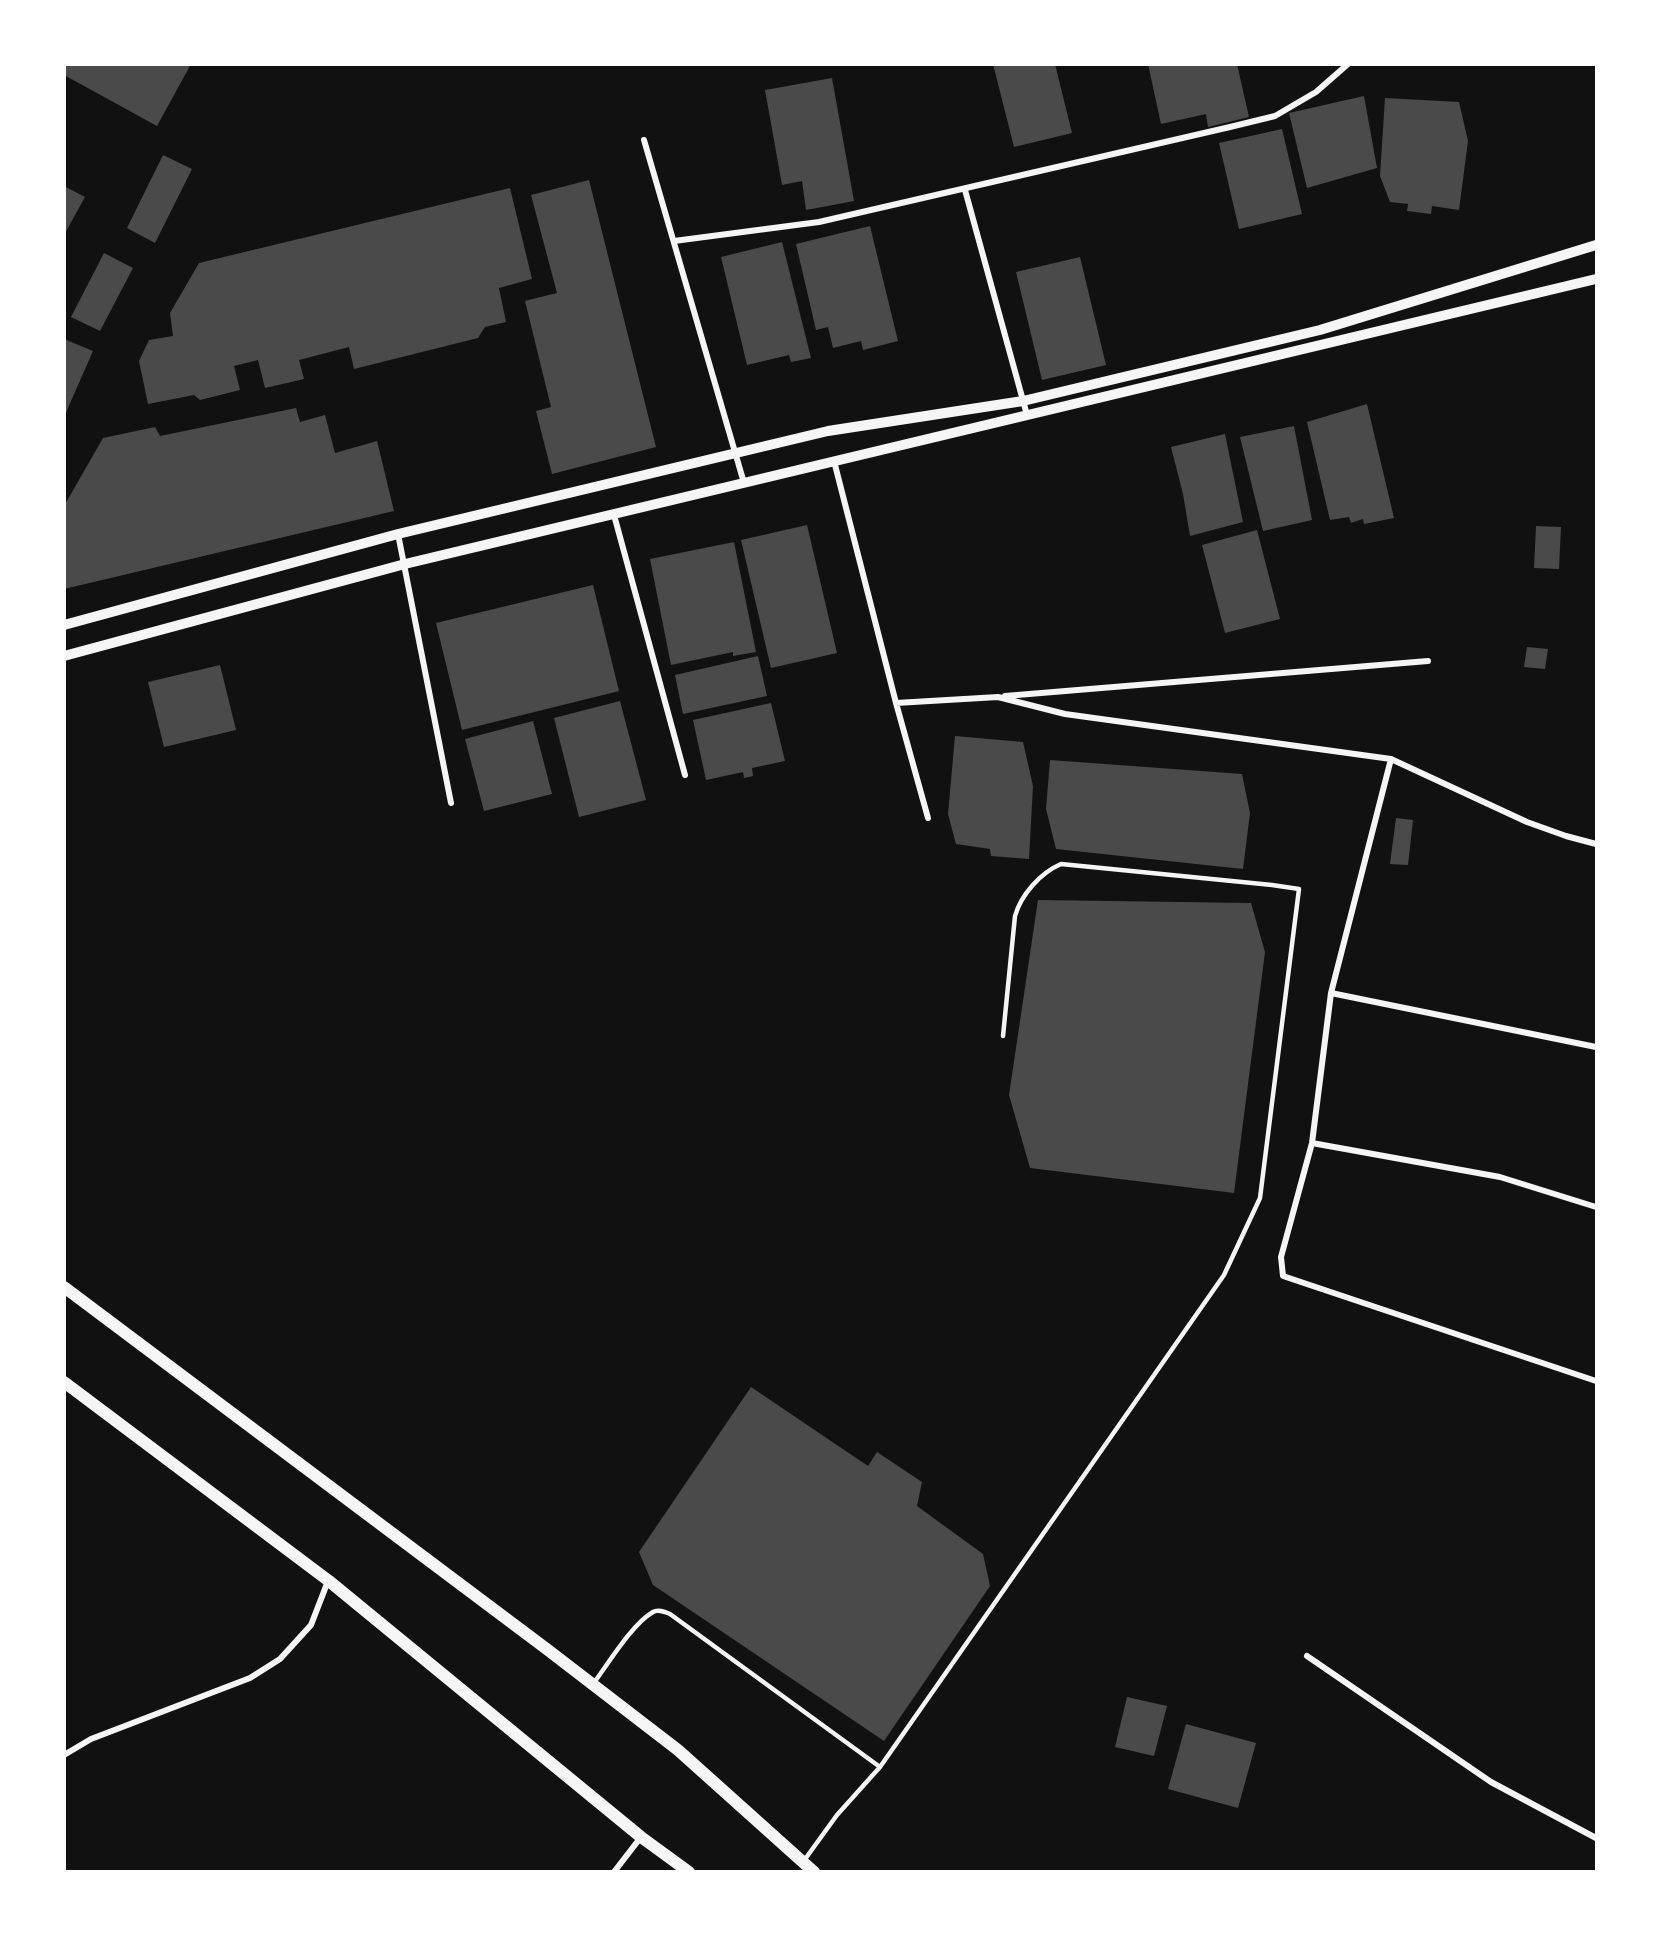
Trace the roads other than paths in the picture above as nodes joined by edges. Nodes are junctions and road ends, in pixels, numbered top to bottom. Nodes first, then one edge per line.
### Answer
1 (1348, 64) edge
2 (644, 140) dead end
3 (965, 190) junction
4 (674, 241) junction
5 (1596, 245) edge
6 (1596, 279) edge
7 (1023, 401) junction
8 (1027, 415) junction
9 (736, 453) junction
10 (834, 461) junction
11 (744, 483) junction
12 (614, 515) junction
13 (398, 534) junction
14 (405, 564) junction
15 (64, 625) edge
16 (64, 656) edge
17 (1428, 661) dead end
18 (998, 697) junction
19 (896, 703) junction
20 (1391, 759) junction
21 (685, 776) dead end
22 (451, 803) dead end
23 (928, 818) dead end
24 (1596, 844) edge
25 (1331, 993) junction
26 (1003, 1036) dead end
27 (1596, 1047) edge
28 (1312, 1143) junction
29 (1596, 1207) edge
30 (64, 1287) edge
31 (1596, 1381) edge
32 (64, 1382) edge
33 (329, 1581) junction
34 (1307, 1656) dead end
35 (593, 1684) junction
36 (64, 1755) edge
37 (880, 1767) junction
38 (641, 1837) junction
39 (1596, 1838) edge
40 (803, 1862) junction
41 (614, 1872) edge
42 (688, 1872) edge
43 (814, 1872) edge

1 - 3 street
2 - 4 street
3 - 4 street
3 - 7 street
4 - 9 street
5 - 7 street
6 - 8 street
7 - 8 street
7 - 9 street
8 - 10 street
9 - 11 street
9 - 13 street
10 - 11 street
10 - 19 street
11 - 12 street
12 - 14 street
12 - 21 street
13 - 14 street
13 - 15 street
14 - 16 street
14 - 22 street
17 - 18 street
18 - 19 street
18 - 20 street
19 - 23 street
20 - 24 street
20 - 25 street
25 - 27 street
25 - 28 street
26 - 37 lane
28 - 29 street
28 - 31 street
30 - 35 main road
32 - 33 main road
33 - 36 street
33 - 38 main road
34 - 39 street
35 - 37 lane
35 - 40 main road
37 - 40 lane
38 - 41 street
38 - 42 main road
40 - 43 main road

